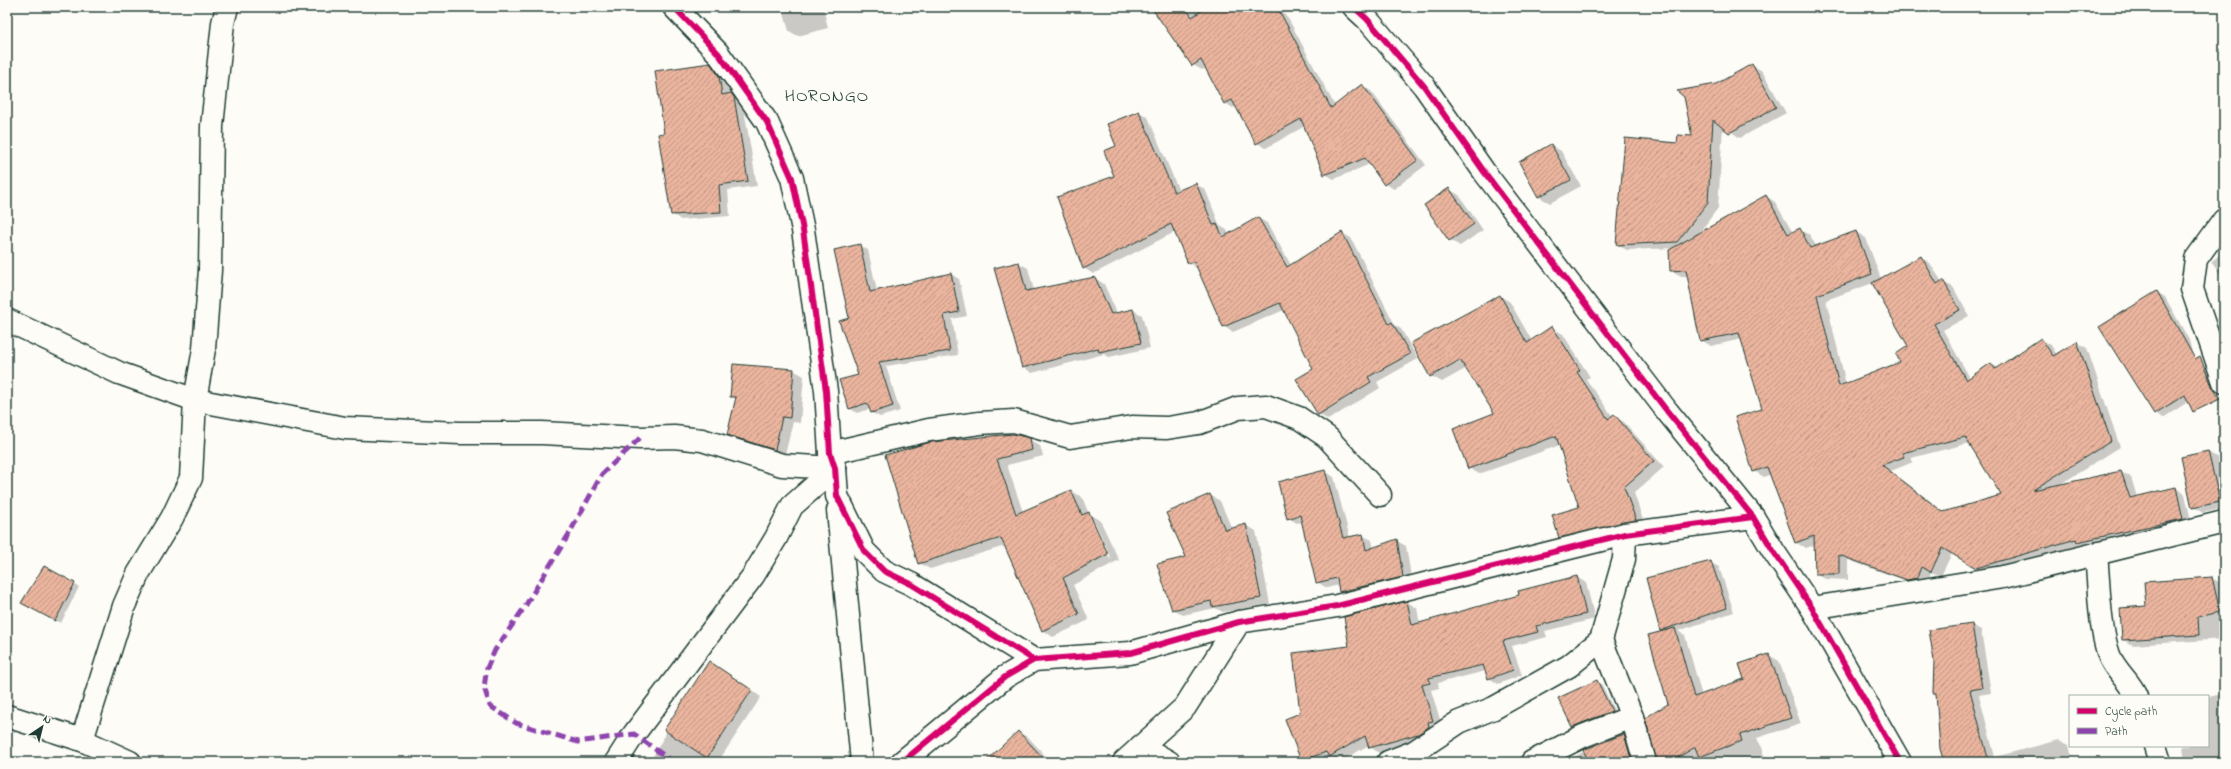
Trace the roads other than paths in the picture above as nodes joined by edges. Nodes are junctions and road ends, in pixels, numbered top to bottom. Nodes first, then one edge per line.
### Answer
1 (227, 7) edge
2 (674, 7) edge
3 (1354, 7) edge
4 (2224, 220) edge
5 (7, 320) edge
6 (2224, 382) edge
7 (195, 400) junction
8 (832, 461) junction
9 (837, 496) junction
10 (1380, 496) dead end
11 (1753, 517) junction
12 (2224, 522) edge
13 (1625, 534) junction
14 (2096, 554) junction
15 (1812, 608) junction
16 (1239, 622) junction
17 (1601, 640) junction
18 (1034, 660) junction
19 (2136, 695) edge
20 (7, 716) edge
21 (1632, 717) junction
22 (82, 740) junction
23 (1141, 746) junction
24 (2155, 747) edge
25 (130, 762) edge
26 (616, 762) edge
27 (862, 762) edge
28 (902, 762) edge
29 (1124, 762) edge
30 (1169, 762) edge
31 (1388, 762) edge
32 (1532, 762) edge
33 (1645, 762) edge
34 (1900, 762) edge
35 (2160, 762) edge

1 - 7 street
2 - 8 street
3 - 11 street
4 - 6 street
5 - 7 street
7 - 8 street
7 - 22 street
8 - 9 street
8 - 10 street
8 - 26 street
9 - 18 street
9 - 27 street
11 - 13 street
11 - 15 street
12 - 14 street
13 - 16 street
13 - 17 street
14 - 15 street
14 - 19 street
15 - 34 street
16 - 18 street
16 - 23 street
17 - 21 street
17 - 31 street
18 - 28 street
20 - 22 street
21 - 32 street
21 - 33 street
22 - 25 street
23 - 29 street
23 - 30 street
24 - 35 street

